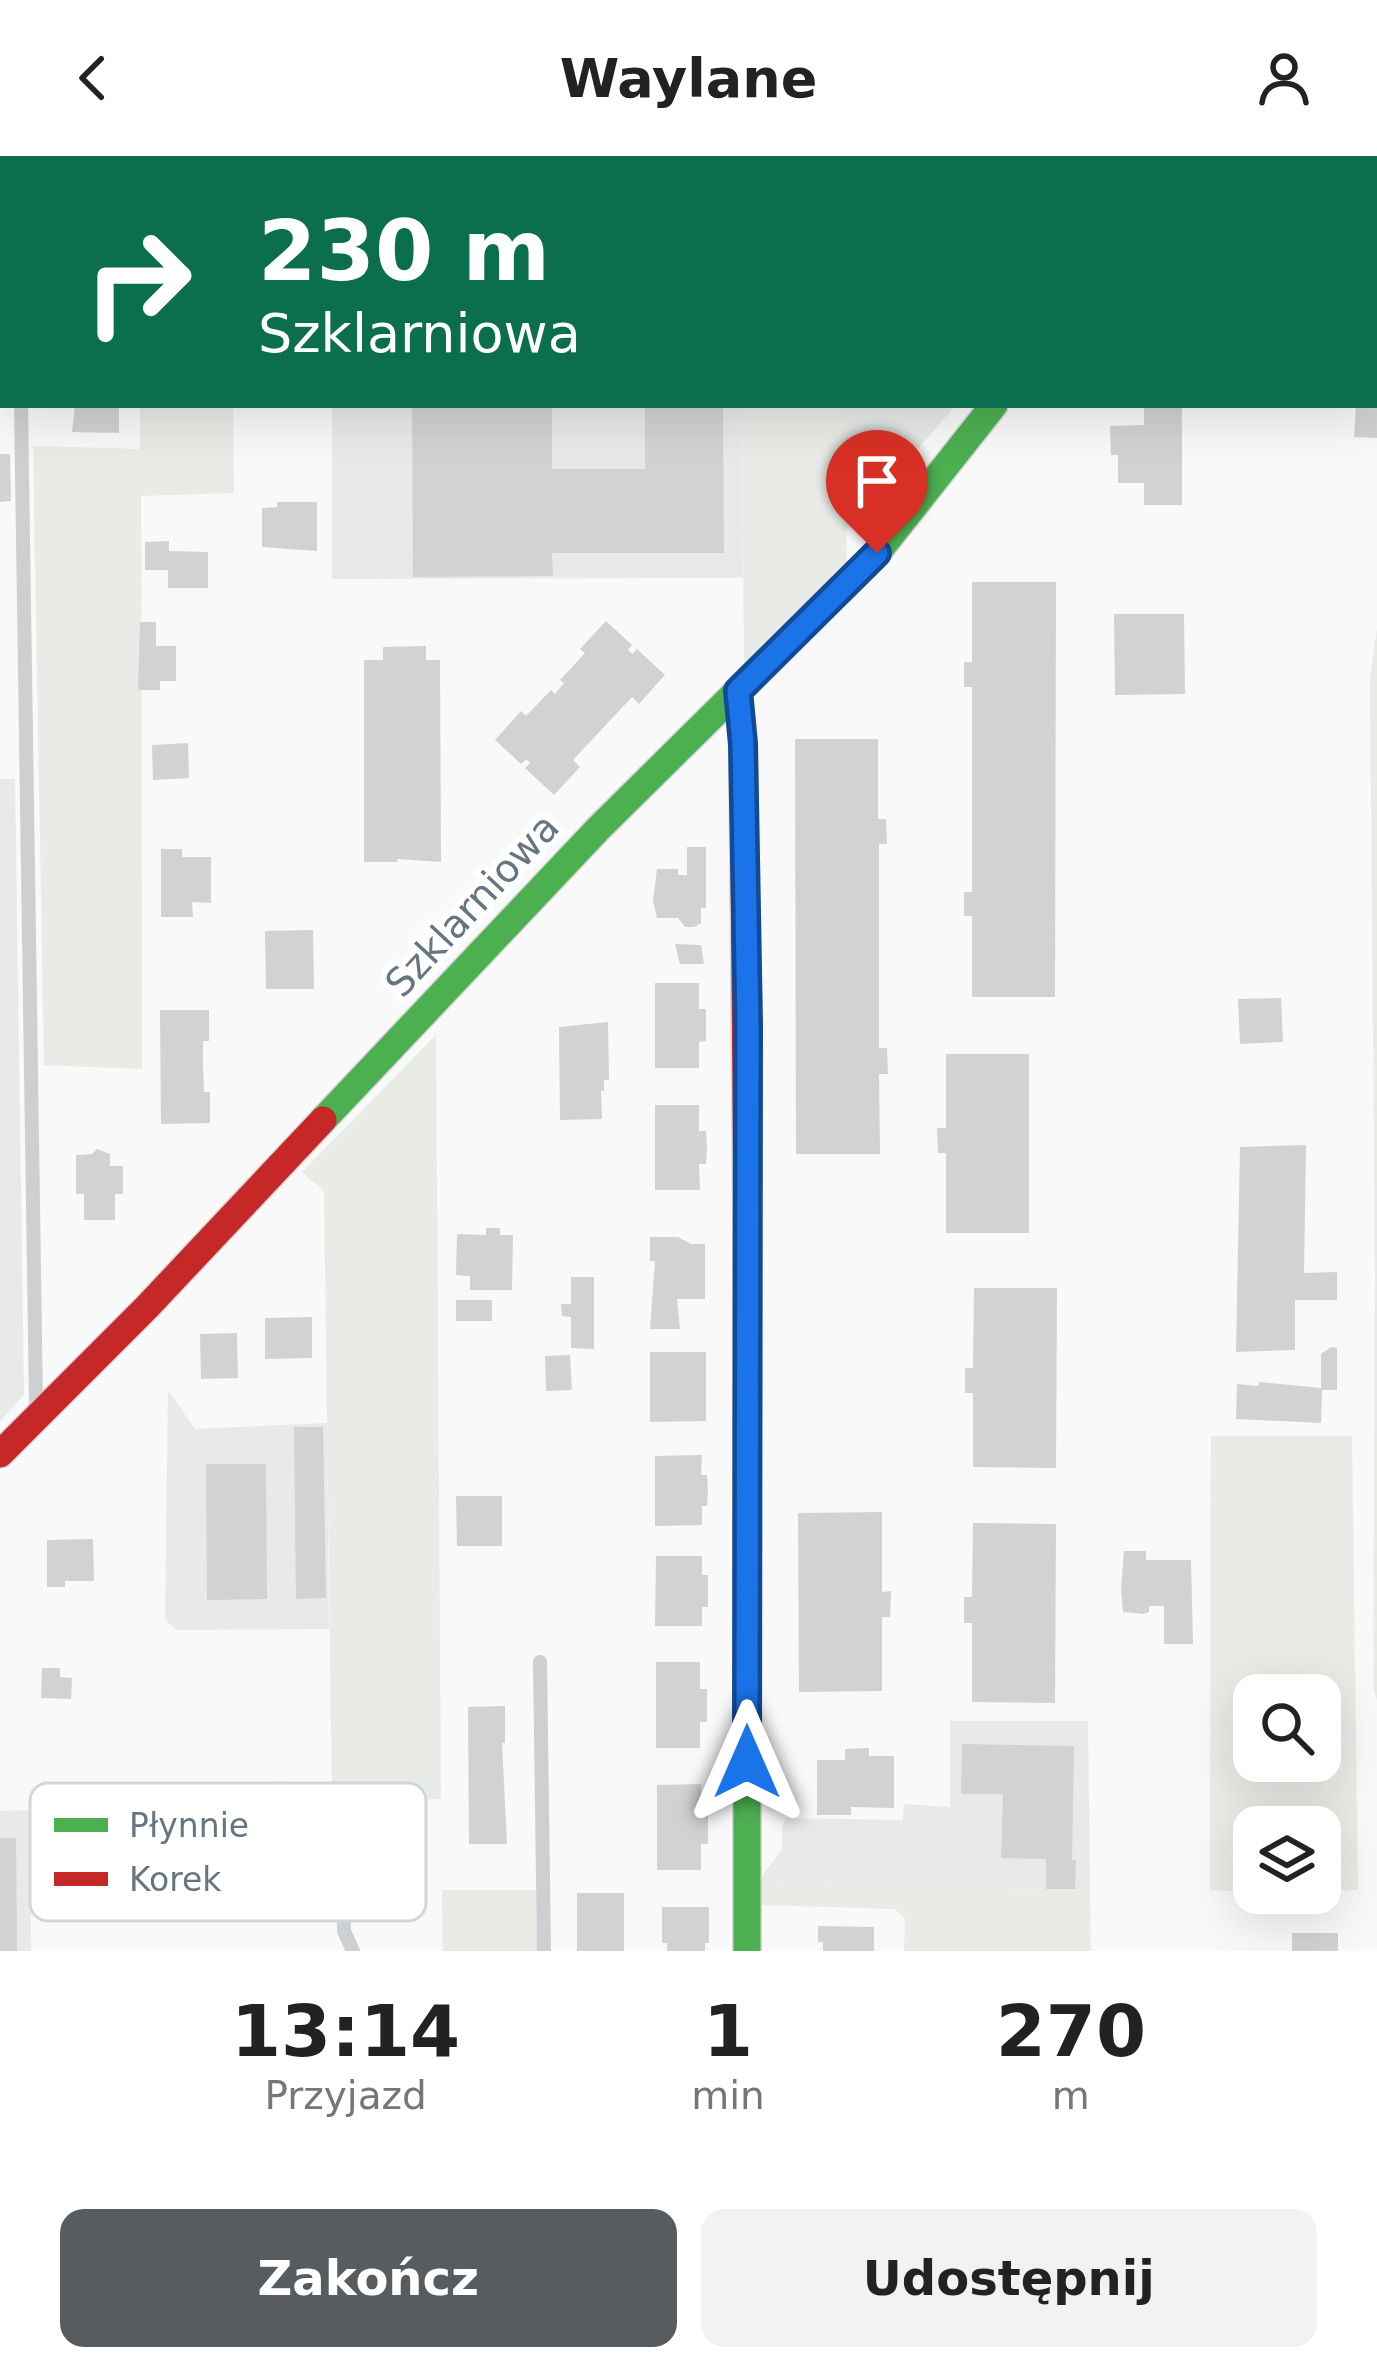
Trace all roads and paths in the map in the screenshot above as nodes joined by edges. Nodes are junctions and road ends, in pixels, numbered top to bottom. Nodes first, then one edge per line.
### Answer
1 (21, 408) edge
2 (992, 408) edge
3 (738, 691) junction
4 (37, 1415) junction
5 (0, 1454) edge
6 (540, 1662) dead end
7 (344, 1921) edge
8 (353, 1951) edge
9 (544, 1951) edge
10 (747, 1951) edge

1 - 4 lane
2 - 3 street, Szklarniowa
3 - 4 street, Szklarniowa
3 - 10 street
4 - 5 street, Szklarniowa
6 - 9 lane
7 - 8 lane

